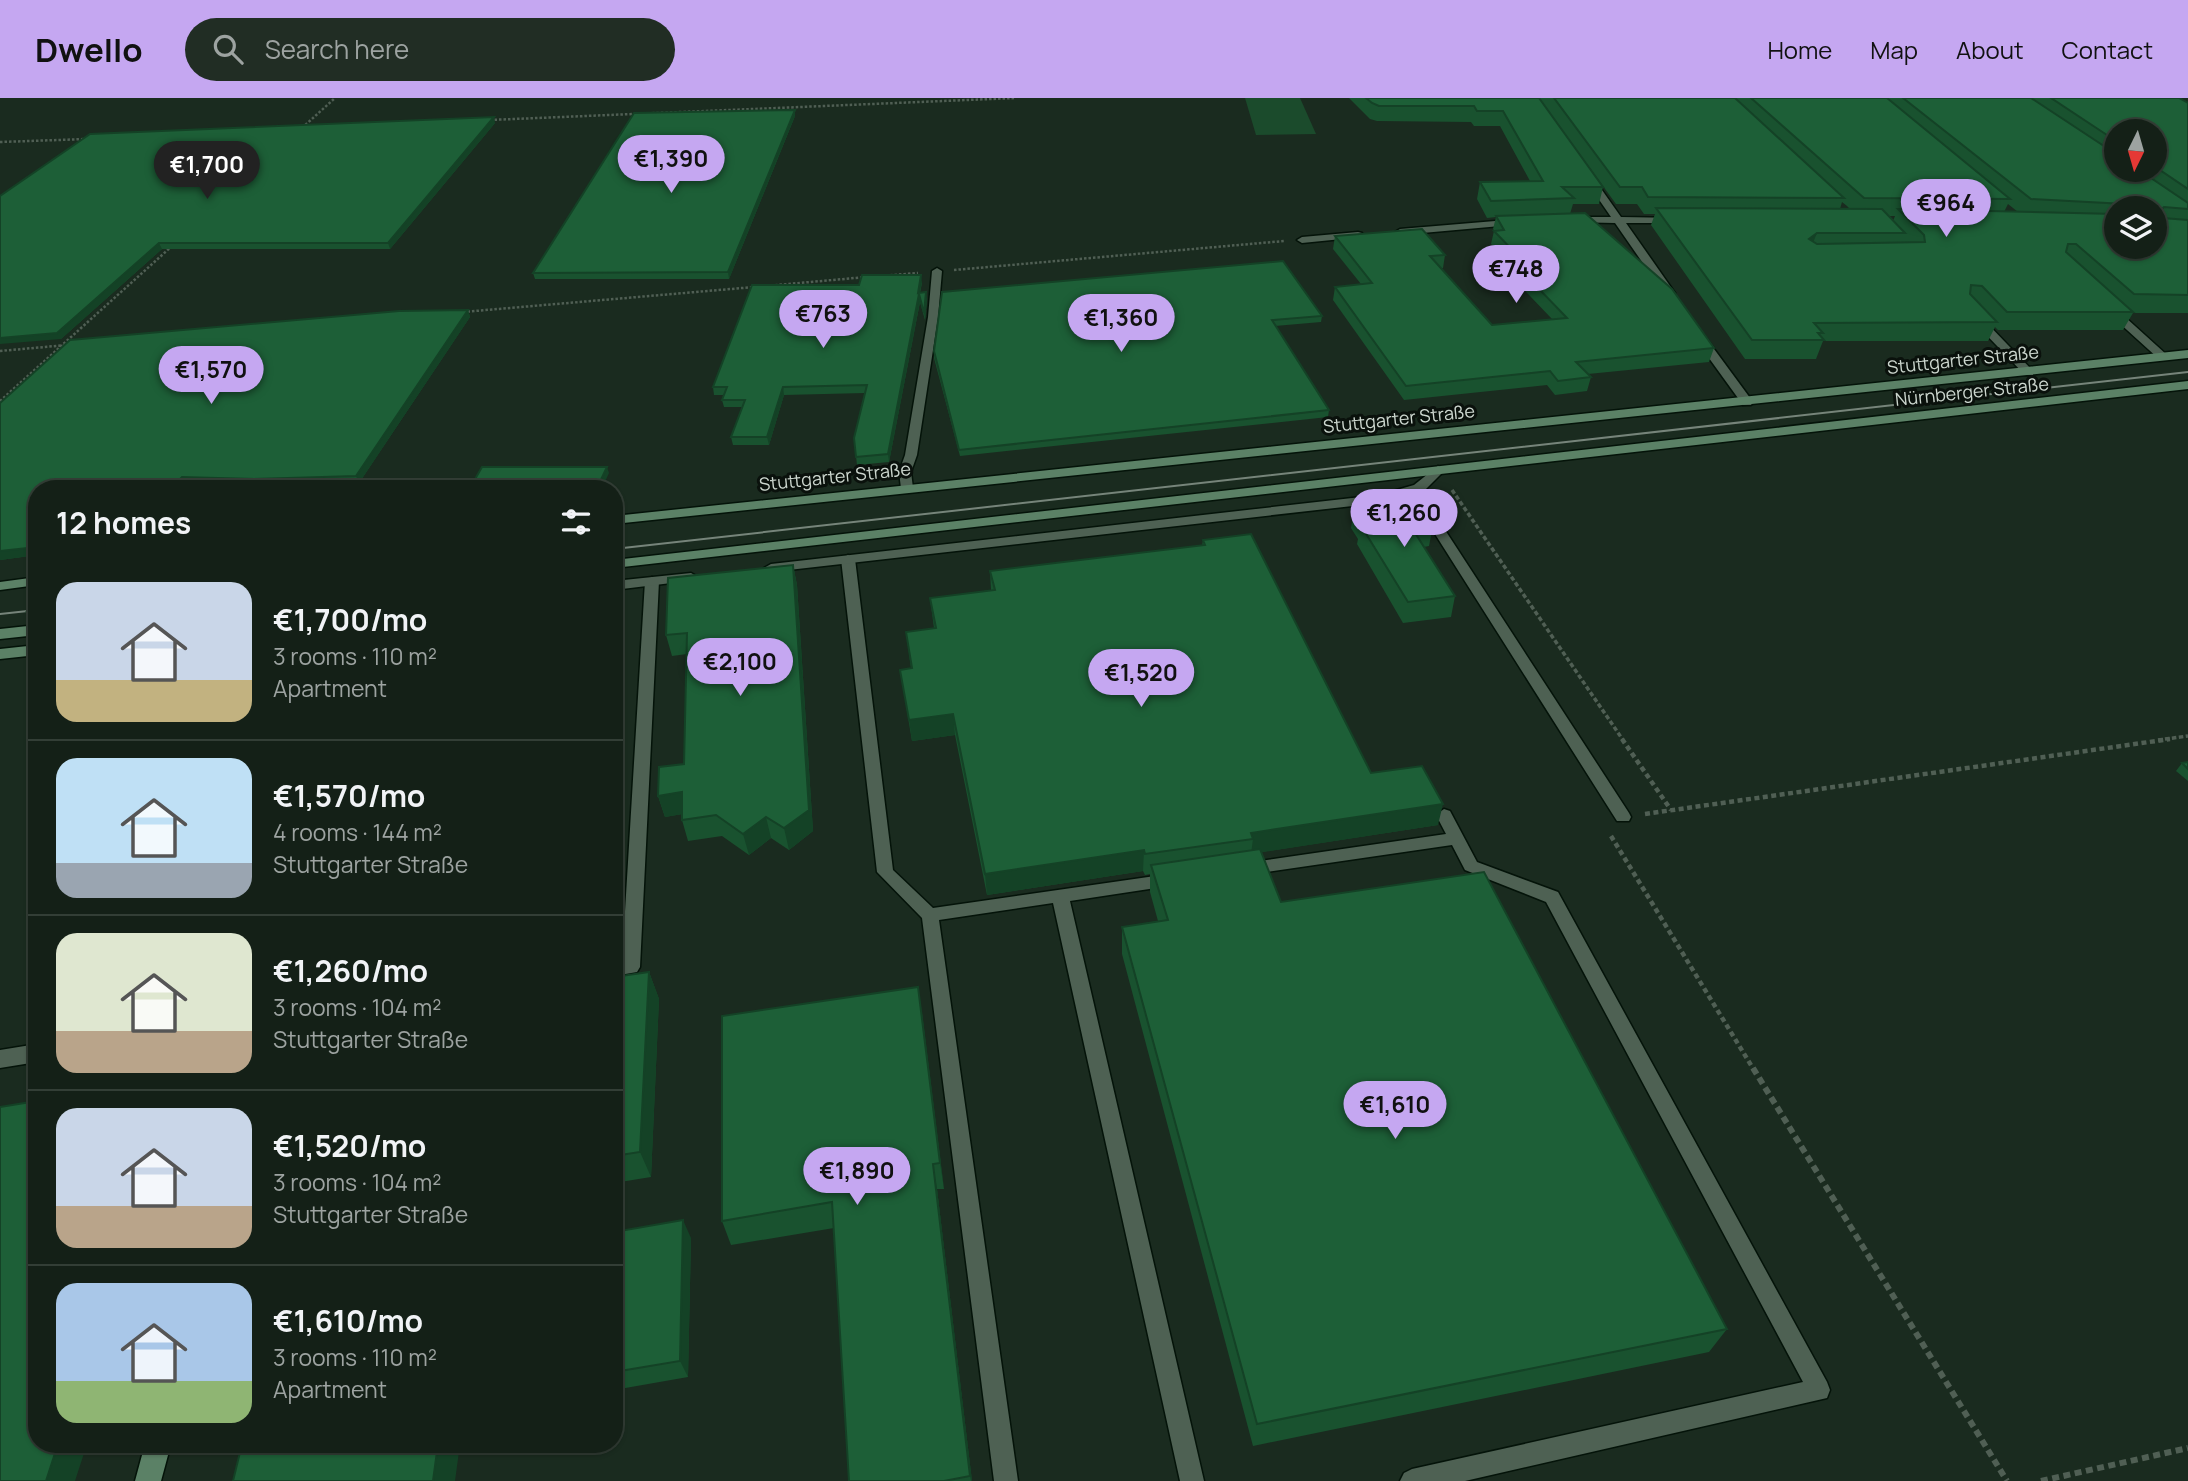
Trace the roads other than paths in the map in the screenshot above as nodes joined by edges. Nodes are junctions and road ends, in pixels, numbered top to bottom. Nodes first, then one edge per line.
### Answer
1 (1581, 166) edge
2 (1562, 220) edge
3 (1618, 220) junction
4 (1692, 220) edge
5 (1534, 221) edge
6 (1386, 233) edge
7 (1373, 234) edge
8 (1302, 240) road end
9 (937, 271) road end
10 (1673, 299) edge
11 (2102, 302) edge
12 (1966, 309) edge
13 (1695, 330) edge
14 (2188, 354) edge
15 (2163, 357) junction
16 (2029, 373) junction
17 (2188, 385) edge
18 (1747, 402) junction
19 (1438, 470) junction
20 (907, 488) junction
21 (1415, 493) junction
22 (623, 519) edge
23 (848, 559) junction
24 (623, 563) edge
25 (756, 569) edge
26 (704, 575) edge
27 (28, 582) edge
28 (652, 582) junction
29 (623, 585) edge
30 (0, 586) edge
31 (28, 631) edge
32 (0, 634) edge
33 (28, 651) edge
34 (0, 654) edge
35 (1444, 815) edge
36 (1623, 817) road end
37 (1457, 838) junction
38 (1224, 872) edge
39 (1183, 878) edge
40 (1060, 895) junction
41 (930, 915) junction
42 (623, 968) edge
43 (28, 1054) edge
44 (0, 1059) edge
45 (156, 1453) edge
46 (148, 1481) edge
47 (1006, 1481) edge
48 (1192, 1481) edge
49 (1412, 1481) edge

1 - 3 street
2 - 3 street
3 - 4 street
3 - 10 street
5 - 6 street
7 - 8 street
9 - 20 lane
11 - 15 lane
12 - 16 lane
13 - 18 street
14 - 15 main road, Stuttgarter Straße
15 - 16 main road, Stuttgarter Straße
16 - 18 main road, Stuttgarter Straße
17 - 19 main road, Nürnberger Straße
18 - 20 main road, Stuttgarter Straße
19 - 21 street
19 - 24 main road
20 - 22 main road, Stuttgarter Straße
21 - 23 street
21 - 36 lane
23 - 25 street
23 - 41 lane
26 - 28 street
27 - 30 main road
28 - 29 street
28 - 42 lane
31 - 32 main road
33 - 34 main road
35 - 37 lane
37 - 38 lane
37 - 49 lane
39 - 40 lane
40 - 41 lane
40 - 48 lane
41 - 47 lane
43 - 44 street
45 - 46 main road

